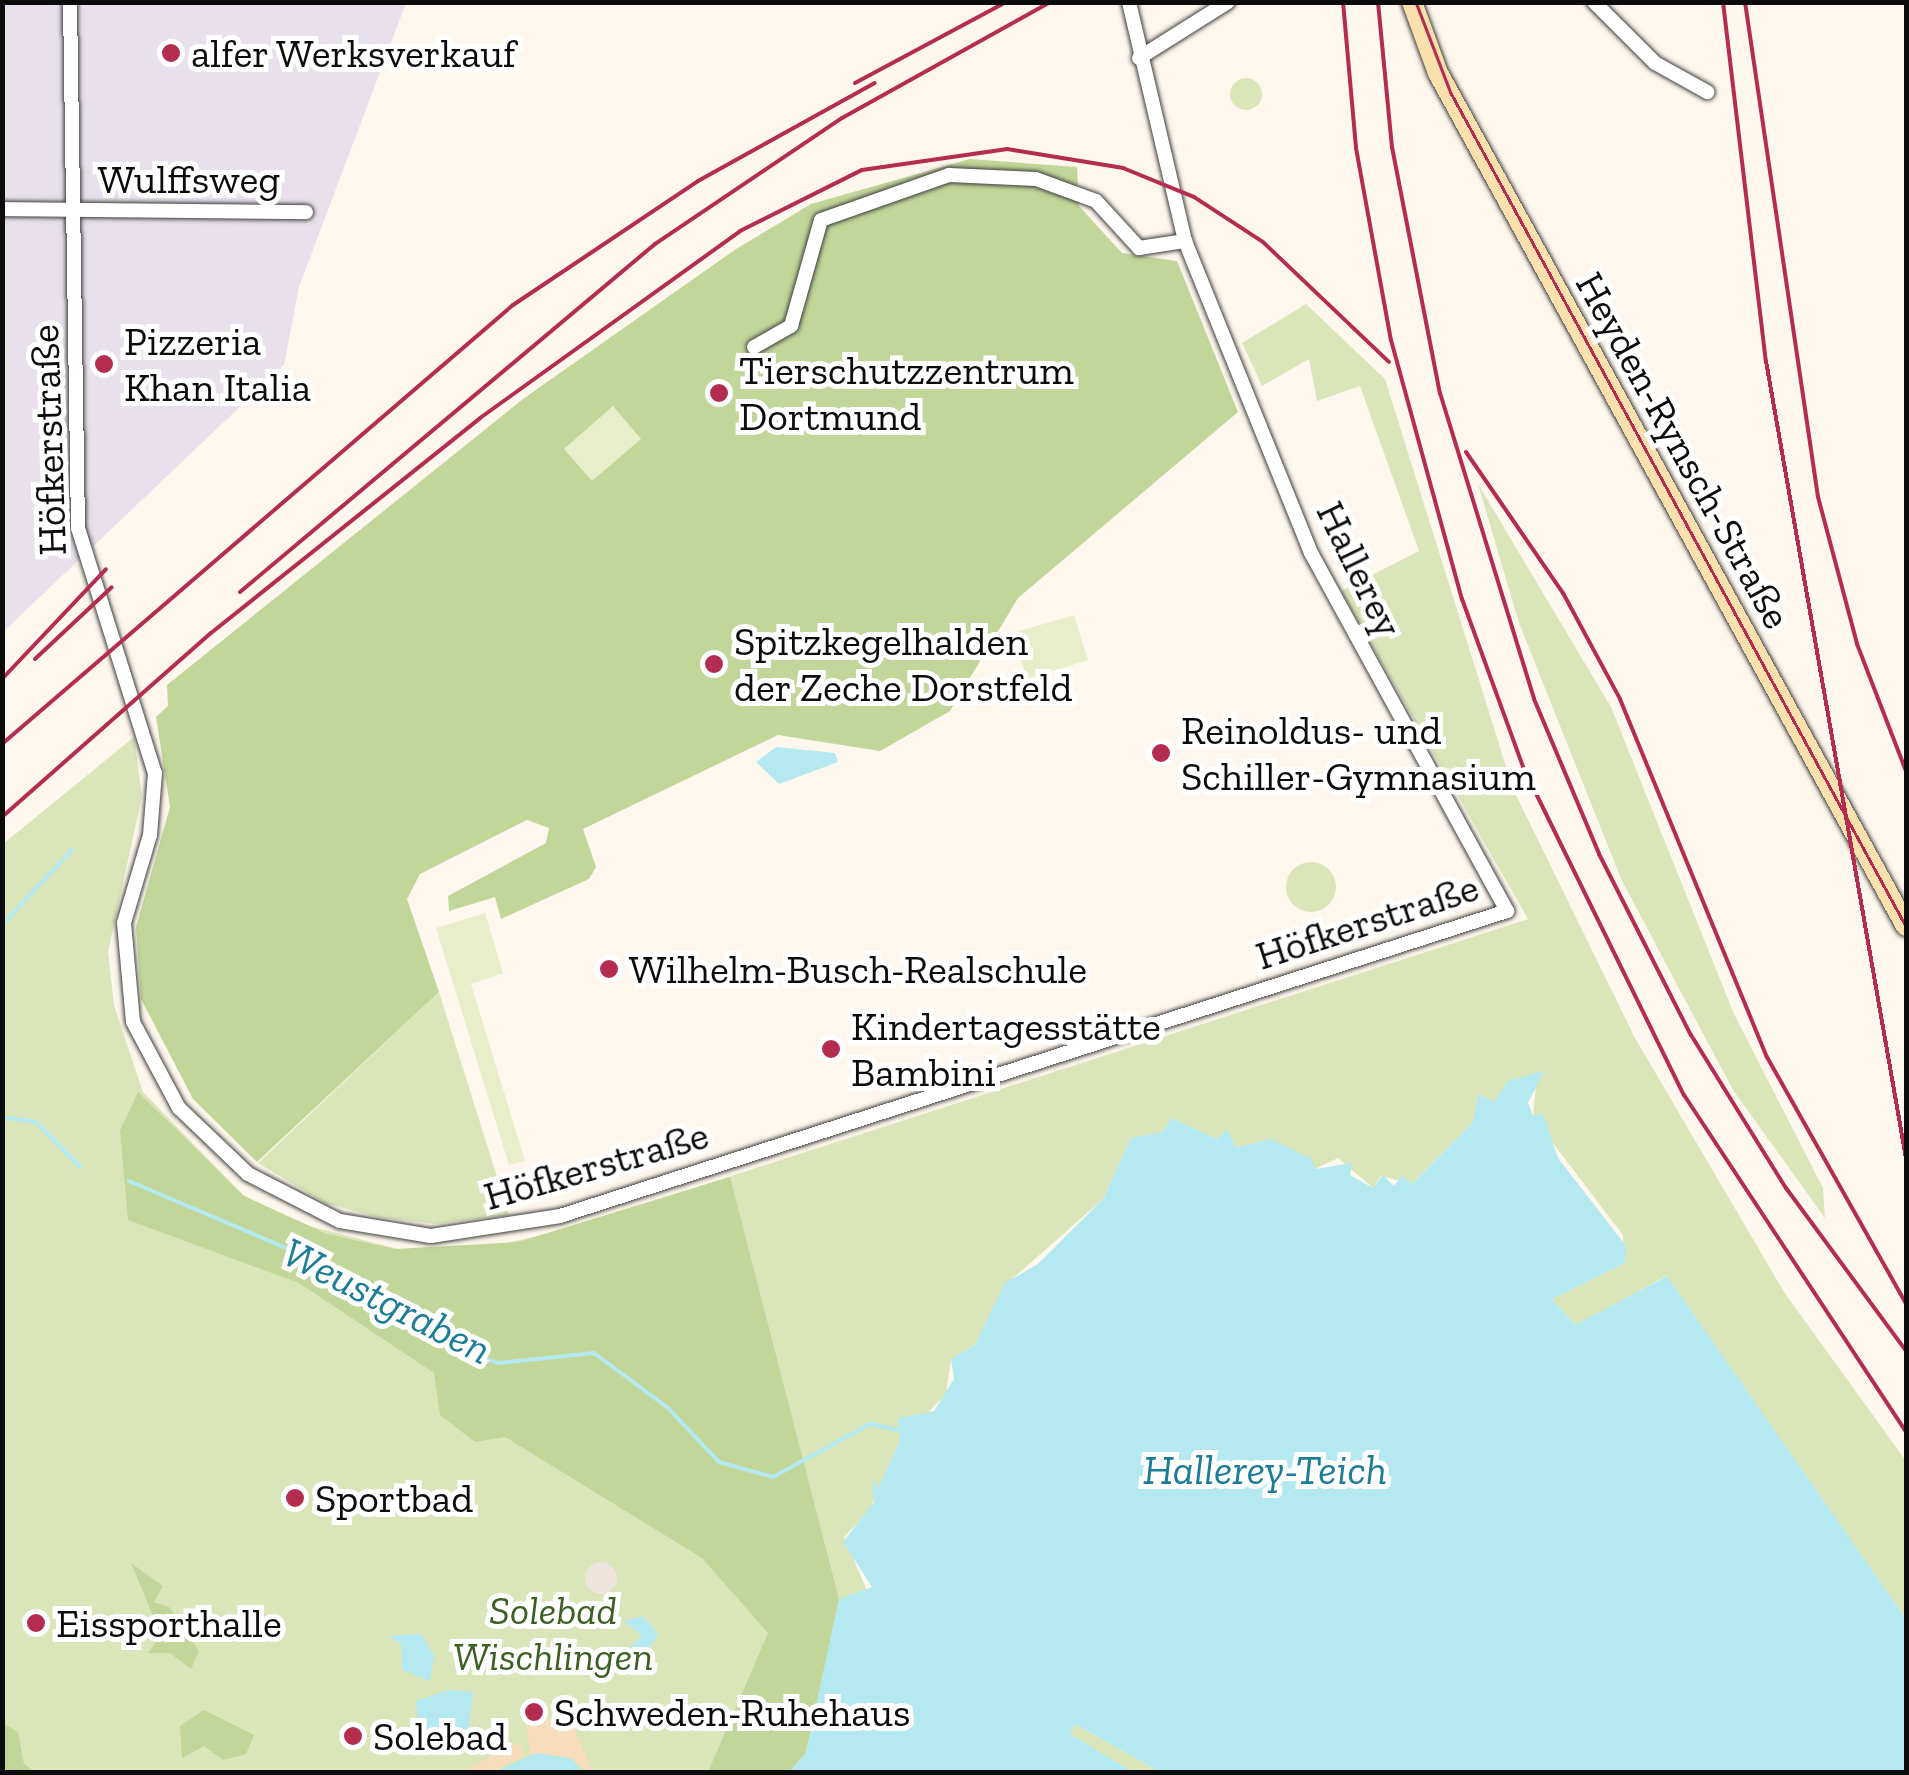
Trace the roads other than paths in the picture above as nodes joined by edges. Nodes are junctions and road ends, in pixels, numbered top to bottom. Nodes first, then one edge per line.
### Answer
1 (70, 2) edge
2 (1129, 2) edge
3 (1228, 2) edge
4 (1412, 2) edge
5 (1594, 2) edge
6 (1139, 58) junction
7 (1707, 92) dead end
8 (2, 209) edge
9 (72, 212) junction
10 (306, 212) dead end
11 (1185, 242) junction
12 (754, 347) dead end
13 (1507, 911) joint
14 (1906, 926) edge

1 - 9 street, Höfkerstraße
2 - 6 street, Hallerey
3 - 6 street
4 - 14 main road, Heyden-Rynsch-Straße
5 - 7 street
6 - 11 street, Hallerey
8 - 9 street, Wulffsweg
9 - 10 street, Wulffsweg
9 - 13 street, Höfkerstraße
11 - 12 street
11 - 13 street, Hallerey

